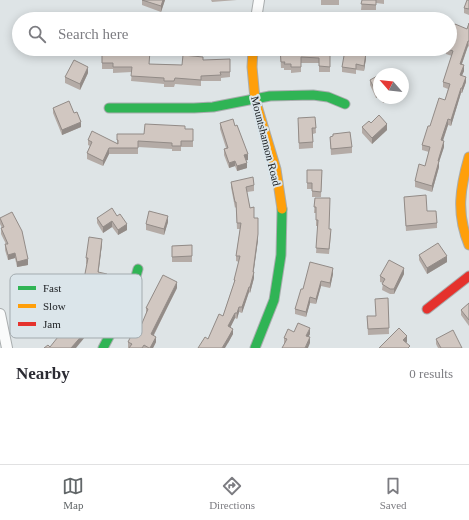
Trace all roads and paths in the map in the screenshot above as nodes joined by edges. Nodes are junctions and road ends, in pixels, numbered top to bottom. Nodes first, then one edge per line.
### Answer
1 (259, 0) edge
2 (257, 12) edge
3 (252, 56) edge
4 (255, 98) junction
5 (345, 104) dead end
6 (109, 108) dead end
7 (469, 157) edge
8 (469, 245) edge
9 (138, 269) dead end
10 (137, 274) edge
11 (469, 276) edge
12 (426, 309) dead end
13 (0, 314) edge
14 (108, 338) edge
15 (8, 348) edge
16 (103, 348) edge
17 (255, 348) edge

1 - 2 street
3 - 4 street, Mountshannon Road
4 - 5 street
4 - 6 street
4 - 17 street, Mountshannon Road
7 - 8 street
9 - 10 street
11 - 12 street
13 - 15 street
14 - 16 street

